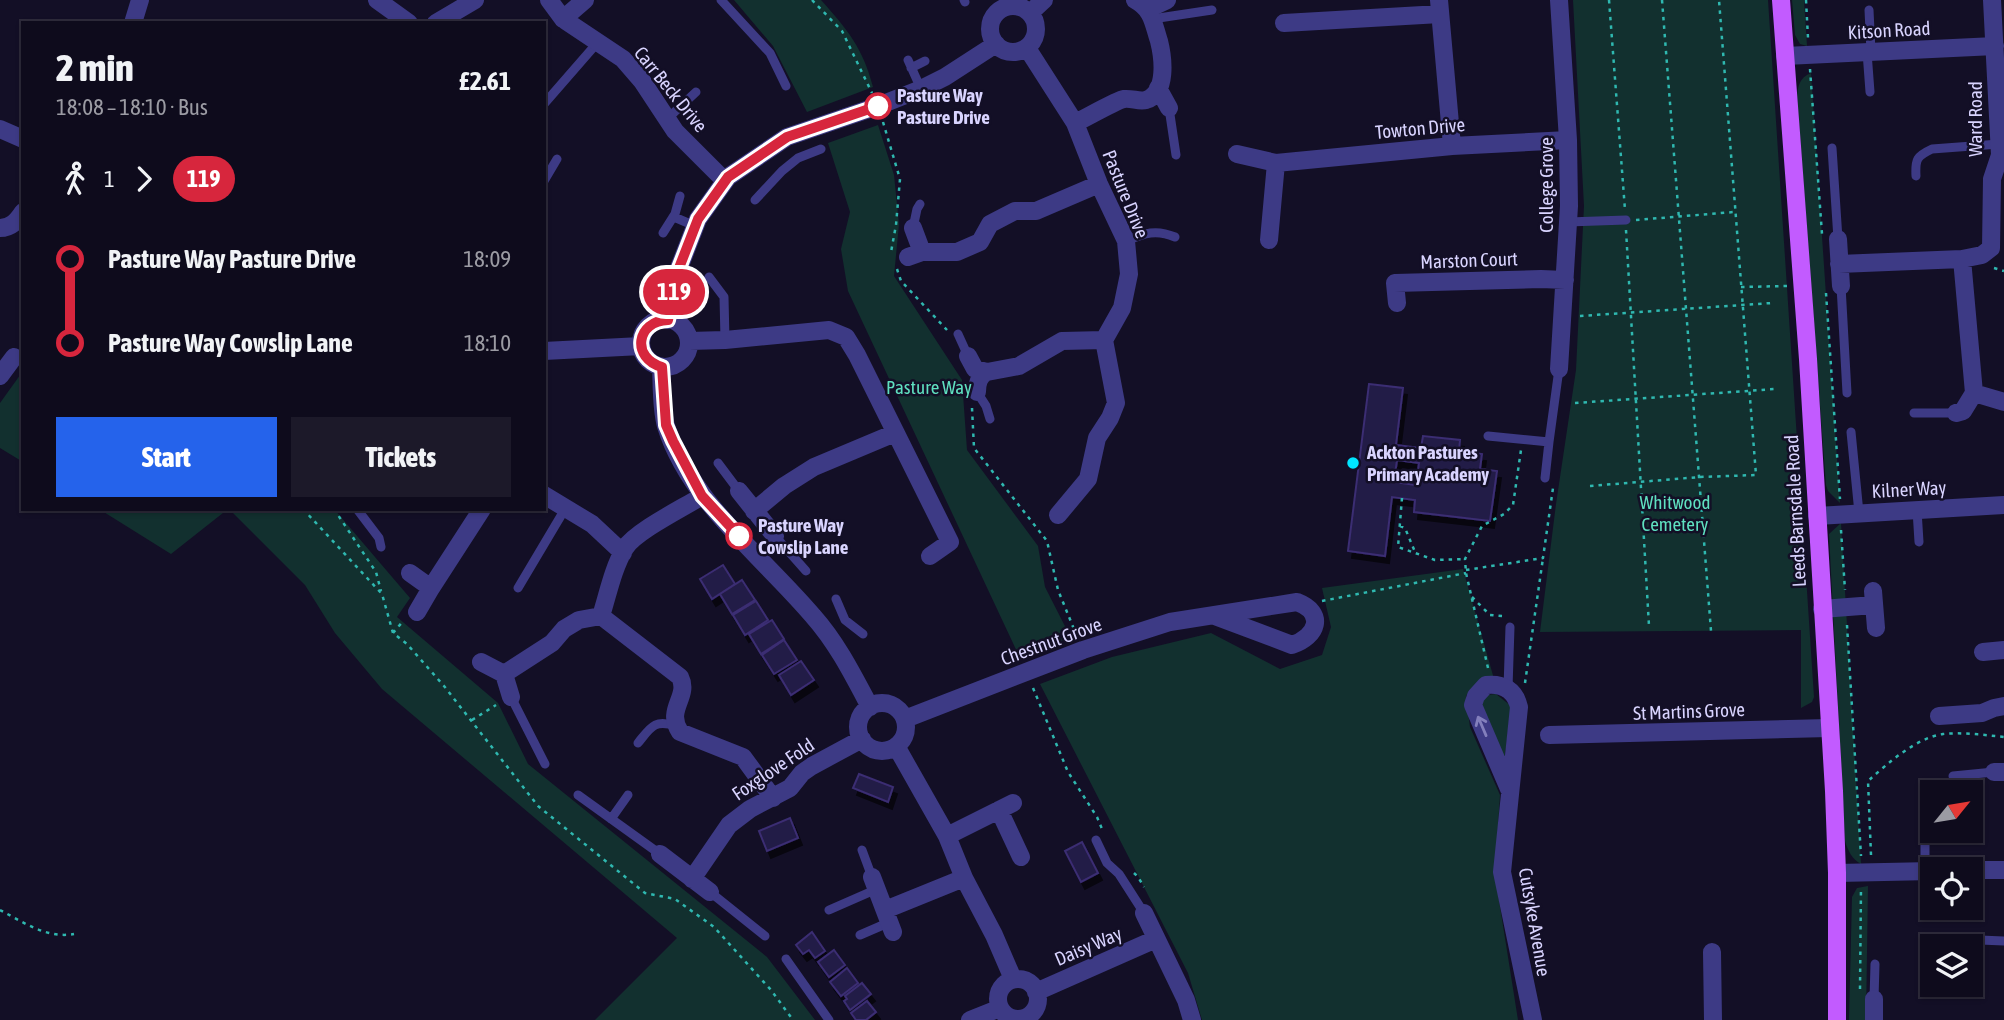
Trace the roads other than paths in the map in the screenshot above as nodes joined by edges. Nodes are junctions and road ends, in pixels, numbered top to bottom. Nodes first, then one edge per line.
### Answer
1 (140, 0) edge
2 (377, 0) edge
3 (475, 0) edge
4 (549, 0) edge
5 (585, 0) edge
6 (721, 0) edge
7 (1045, 0) edge
8 (1167, 0) edge
9 (1559, 0) edge
10 (1781, 0) edge
11 (1992, 0) edge
12 (994, 6) edge
13 (1439, 7) edge
14 (1145, 10) edge
15 (1212, 10) dead end
16 (1869, 10) dead end
17 (1030, 13) junction
18 (563, 19) junction
19 (134, 21) edge
20 (406, 21) edge
21 (439, 21) edge
22 (1282, 22) dead end
23 (598, 42) junction
24 (996, 44) junction
25 (1994, 46) junction
26 (1027, 48) junction
27 (1869, 52) junction
28 (1785, 56) junction
29 (925, 61) dead end
30 (786, 86) dead end
31 (1158, 88) junction
32 (921, 89) junction
33 (696, 92) dead end
34 (1870, 92) dead end
35 (546, 102) edge
36 (1170, 108) joint
37 (667, 119) junction
38 (1075, 123) junction
39 (0, 129) edge
40 (797, 133) junction
41 (21, 138) edge
42 (1568, 140) junction
43 (1999, 144) junction
44 (1452, 146) junction
45 (1832, 148) dead end
46 (821, 149) dead end
47 (1237, 154) dead end
48 (804, 155) junction
49 (1176, 155) dead end
50 (558, 159) dead end
51 (1276, 163) junction
52 (1916, 176) dead end
53 (546, 178) edge
54 (725, 181) junction
55 (1099, 184) junction
56 (680, 196) dead end
57 (755, 200) dead end
58 (920, 204) dead end
59 (21, 215) edge
60 (674, 216) junction
61 (1626, 220) road end
62 (1568, 222) junction
63 (695, 226) junction
64 (0, 228) edge
65 (913, 229) joint
66 (663, 233) dead end
67 (1175, 237) dead end
68 (1838, 239) joint
69 (1126, 241) junction
70 (1268, 243) dead end
71 (1962, 259) junction
72 (1839, 264) junction
73 (709, 277) dead end
74 (1565, 280) junction
75 (1841, 286) joint
76 (1397, 303) dead end
77 (668, 320) junction
78 (958, 334) dead end
79 (725, 340) junction
80 (1104, 340) junction
81 (689, 341) junction
82 (641, 346) junction
83 (19, 351) edge
84 (546, 351) edge
85 (968, 356) joint
86 (662, 367) junction
87 (1559, 369) joint
88 (987, 372) junction
89 (0, 375) edge
90 (977, 392) joint
91 (1847, 393) dead end
92 (1974, 393) junction
93 (2004, 402) edge
94 (1956, 413) joint
95 (1914, 414) dead end
96 (990, 419) dead end
97 (1851, 432) dead end
98 (895, 433) junction
99 (1488, 436) dead end
100 (1549, 442) junction
101 (718, 463) dead end
102 (1545, 478) dead end
103 (738, 491) joint
104 (546, 496) edge
105 (702, 496) junction
106 (2004, 505) edge
107 (565, 509) junction
108 (1917, 510) junction
109 (359, 511) edge
110 (481, 511) edge
111 (754, 511) junction
112 (1859, 513) junction
113 (1058, 515) dead end
114 (1817, 516) junction
115 (775, 536) joint
116 (1919, 542) dead end
117 (381, 547) dead end
118 (623, 553) junction
119 (930, 556) dead end
120 (806, 571) dead end
121 (410, 573) dead end
122 (431, 587) junction
123 (518, 588) dead end
124 (836, 599) dead end
125 (1822, 609) junction
126 (417, 612) dead end
127 (601, 616) junction
128 (1215, 616) junction
129 (845, 620) junction
130 (1510, 627) road end
131 (1876, 628) dead end
132 (863, 634) dead end
133 (829, 636) junction
134 (2004, 650) edge
135 (1983, 652) dead end
136 (481, 662) dead end
137 (504, 674) junction
138 (1505, 690) junction
139 (511, 697) joint
140 (2004, 706) edge
141 (870, 707) junction
142 (1939, 715) dead end
143 (905, 719) junction
144 (677, 726) junction
145 (1829, 728) junction
146 (1549, 736) dead end
147 (862, 739) junction
148 (638, 743) dead end
149 (896, 746) junction
150 (545, 764) dead end
151 (1999, 772) edge
152 (1953, 776) dead end
153 (1509, 789) junction
154 (578, 795) dead end
155 (628, 795) dead end
156 (773, 798) junction
157 (611, 819) junction
158 (947, 836) junction
159 (1101, 838) road end
160 (872, 847) dead end
161 (660, 854) joint
162 (1021, 856) dead end
163 (1983, 870) edge
164 (2004, 870) edge
165 (1920, 871) edge
166 (1837, 873) junction
167 (964, 878) junction
168 (692, 879) junction
169 (874, 883) junction
170 (710, 892) joint
171 (828, 910) dead end
172 (1144, 913) joint
173 (889, 921) junction
174 (860, 935) dead end
175 (765, 936) dead end
176 (1156, 939) junction
177 (1983, 940) edge
178 (2004, 941) edge
179 (1712, 953) dead end
180 (786, 959) dead end
181 (1874, 964) dead end
182 (1013, 979) junction
183 (1036, 992) junction
184 (1874, 999) joint
185 (1000, 1007) junction
186 (1024, 1019) edge
187 (828, 1020) edge
188 (970, 1020) edge
189 (1192, 1020) edge
190 (1532, 1020) edge
191 (1713, 1020) edge
192 (1837, 1020) edge
193 (1874, 1020) edge

1 - 19 street
2 - 20 street
3 - 21 street
4 - 18 street, Carr Beck Drive
5 - 18 street
6 - 30 lane
7 - 17 street
8 - 14 street
9 - 42 street, College Grove
10 - 28 main road, Leeds Barnsdale Road
11 - 25 street, Ward Road
12 - 17 street
12 - 24 street
13 - 22 street
13 - 44 street
14 - 15 lane
14 - 31 street
16 - 27 lane
17 - 26 street
18 - 23 street, Carr Beck Drive
23 - 35 lane
23 - 37 street, Carr Beck Drive
24 - 26 street
24 - 32 street
25 - 27 street, Kitson Road
25 - 43 street, Ward Road
26 - 38 street, Pasture Drive
27 - 28 street, Kitson Road
27 - 34 lane
28 - 114 main road, Leeds Barnsdale Road
29 - 32 lane
31 - 36 street
31 - 38 street
32 - 40 street
33 - 37 lane
36 - 49 lane
37 - 54 street, Carr Beck Drive
38 - 55 street, Pasture Drive
39 - 41 street
40 - 48 lane
40 - 54 street
42 - 44 street, Towton Drive
42 - 62 street, College Grove
43 - 52 lane
43 - 71 street, Ward Road
44 - 51 street, Towton Drive
45 - 68 lane
46 - 48 lane
47 - 51 street, Towton Drive
48 - 57 lane
50 - 53 lane
51 - 70 street
54 - 63 street
55 - 65 street
55 - 69 street, Pasture Drive
56 - 60 lane
58 - 65 lane
59 - 64 street
60 - 63 lane
60 - 66 lane
61 - 62 lane
62 - 74 street, College Grove
63 - 77 street
67 - 69 lane
68 - 72 street
69 - 80 street, Pasture Drive
71 - 72 street, Ward Road
71 - 92 street
72 - 75 street
73 - 79 lane
74 - 76 street, Marston Court
74 - 87 street, College Grove
75 - 91 lane
77 - 81 street
77 - 82 street
78 - 85 lane
79 - 81 street
79 - 98 street
80 - 88 street
80 - 113 street
81 - 86 street
82 - 84 street
82 - 86 street
83 - 89 street
85 - 88 street
86 - 105 street
87 - 100 lane
88 - 90 street
90 - 96 lane
92 - 93 street
92 - 94 street
94 - 95 lane
97 - 112 lane
98 - 111 street
98 - 119 street
99 - 100 lane
100 - 102 lane
101 - 103 lane
103 - 111 street
104 - 107 street
105 - 118 street
105 - 133 street
106 - 108 street, Kilner Way
107 - 118 street
107 - 123 lane
108 - 112 street, Kilner Way
108 - 116 lane
109 - 117 lane
110 - 122 street
111 - 115 street
112 - 114 street, Kilner Way
114 - 125 main road, Leeds Barnsdale Road
115 - 120 lane
118 - 127 street
121 - 122 street
122 - 126 street
124 - 129 lane
125 - 131 street
125 - 145 main road, Leeds Barnsdale Road
127 - 137 street
127 - 144 street
128 - 128 street, Chestnut Grove
128 - 143 street, Chestnut Grove
129 - 132 lane
129 - 133 lane
130 - 138 lane
133 - 141 street
134 - 135 street
136 - 137 street
137 - 139 street
138 - 153 street, Cutsyke Avenue
153 -> 138 street, Cutsyke Avenue
139 - 150 lane
140 - 142 street
141 - 143 street
141 - 147 street
143 - 149 street
144 - 148 lane
144 - 156 street
145 - 146 street, St Martins Grove
145 - 166 main road, Leeds Barnsdale Road
147 - 149 street
147 - 156 street, Foxglove Fold
149 - 158 street
151 - 152 lane
153 - 190 street, Cutsyke Avenue
154 - 157 lane
155 - 157 lane
156 - 168 street, Foxglove Fold
157 - 161 lane
158 - 162 street
158 - 167 street
159 - 172 lane, Daisy Way
160 - 169 lane
161 - 168 street
163 - 164 street
165 - 166 street
166 - 192 main road, Leeds Barnsdale Road
167 - 173 street
167 - 182 street
168 - 170 street
169 - 171 lane
169 - 173 street
170 - 175 lane
172 - 176 street, Daisy Way
173 - 174 lane
176 - 183 street, Daisy Way
176 - 189 street, Daisy Way
177 - 178 lane
179 - 191 street
180 - 187 lane
181 - 184 lane
182 - 183 street
182 - 185 street
183 - 186 street
184 - 193 street
185 - 186 street
185 - 188 street

